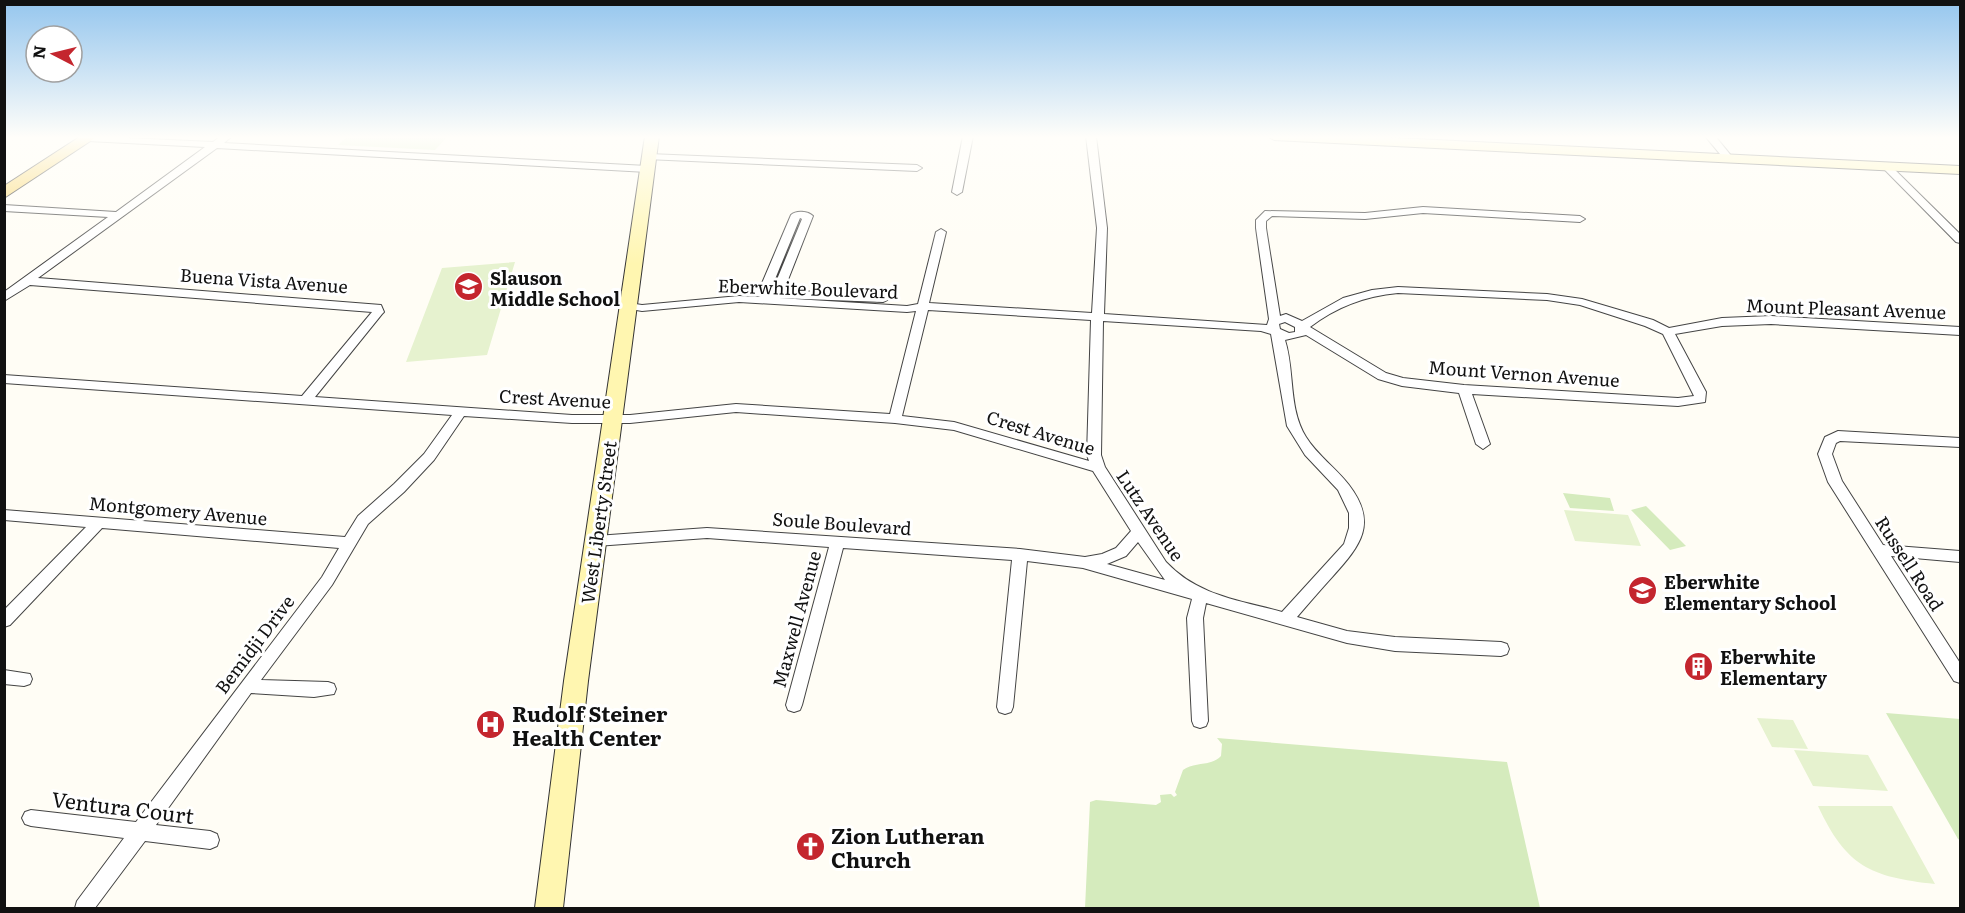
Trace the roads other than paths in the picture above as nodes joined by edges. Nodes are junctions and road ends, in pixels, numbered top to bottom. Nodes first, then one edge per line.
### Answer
1 (26, 179) edge
2 (168, 179) edge
3 (646, 179) edge
4 (960, 179) edge
5 (1096, 179) edge
6 (1899, 179) edge
7 (957, 192) dead end
8 (4, 193) edge
9 (4, 208) edge
10 (119, 215) junction
11 (1580, 219) dead end
12 (941, 232) dead end
13 (1960, 240) edge
14 (28, 281) junction
15 (770, 295) junction
16 (4, 298) edge
17 (629, 306) junction
18 (924, 306) junction
19 (1097, 317) junction
20 (1285, 327) junction
21 (1960, 331) edge
22 (1668, 332) junction
23 (4, 379) edge
24 (1464, 388) junction
25 (305, 401) junction
26 (461, 411) junction
27 (613, 419) junction
28 (895, 419) junction
29 (1960, 442) edge
30 (1483, 444) dead end
31 (1098, 468) junction
32 (4, 515) edge
33 (98, 523) junction
34 (1138, 533) junction
35 (596, 541) junction
36 (349, 543) junction
37 (837, 543) junction
38 (1879, 550) junction
39 (1020, 555) junction
40 (1960, 556) edge
41 (1085, 564) junction
42 (1200, 597) junction
43 (1285, 619) junction
44 (4, 621) edge
45 (1501, 649) dead end
46 (1960, 676) edge
47 (4, 677) edge
48 (24, 679) dead end
49 (247, 686) junction
50 (328, 688) dead end
51 (794, 705) dead end
52 (1005, 707) dead end
53 (1200, 721) dead end
54 (31, 818) dead end
55 (139, 832) junction
56 (210, 840) dead end
57 (84, 909) edge
58 (549, 909) edge

1 - 8 main road
2 - 10 street
3 - 17 main road, West Liberty Street
4 - 7 street
5 - 19 street, Lutz Avenue
6 - 13 street
9 - 10 street
10 - 14 street
11 - 20 street
12 - 18 street
14 - 16 street
14 - 25 street, Buena Vista Avenue
15 - 15 street
15 - 17 street, Eberwhite Boulevard
15 - 18 street, Eberwhite Boulevard
17 - 27 main road, West Liberty Street
18 - 19 street, Eberwhite Boulevard
18 - 28 street
19 - 20 street, Eberwhite Boulevard
19 - 31 street, Lutz Avenue
20 - 22 street
20 - 24 street, Mount Vernon Avenue
20 - 43 street
21 - 22 street, Mount Pleasant Avenue
22 - 24 street, Mount Vernon Avenue
23 - 25 street, Crest Avenue
24 - 30 street
25 - 26 street, Crest Avenue
26 - 27 street, Crest Avenue
26 - 36 street, Bemidji Drive
27 - 28 street, Crest Avenue
27 - 35 main road, West Liberty Street
28 - 31 street, Crest Avenue
29 - 38 street, Russell Road
31 - 34 street, Lutz Avenue
32 - 33 street, Montgomery Avenue
33 - 36 street, Montgomery Avenue
33 - 44 street
34 - 41 street, Soule Boulevard
34 - 42 street, Lutz Avenue
35 - 37 street, Soule Boulevard
35 - 58 main road, West Liberty Street
36 - 49 street, Bemidji Drive
37 - 39 street, Soule Boulevard
37 - 51 street, Maxwell Avenue
38 - 40 street
38 - 46 street, Russell Road
39 - 41 street, Soule Boulevard
39 - 52 street
41 - 42 street, Soule Boulevard
42 - 43 street, Soule Boulevard
42 - 53 street
43 - 45 street, Soule Boulevard
47 - 48 street
49 - 50 street
49 - 55 street, Bemidji Drive
54 - 55 street, Ventura Court
55 - 56 street, Ventura Court
55 - 57 street, Bemidji Drive

